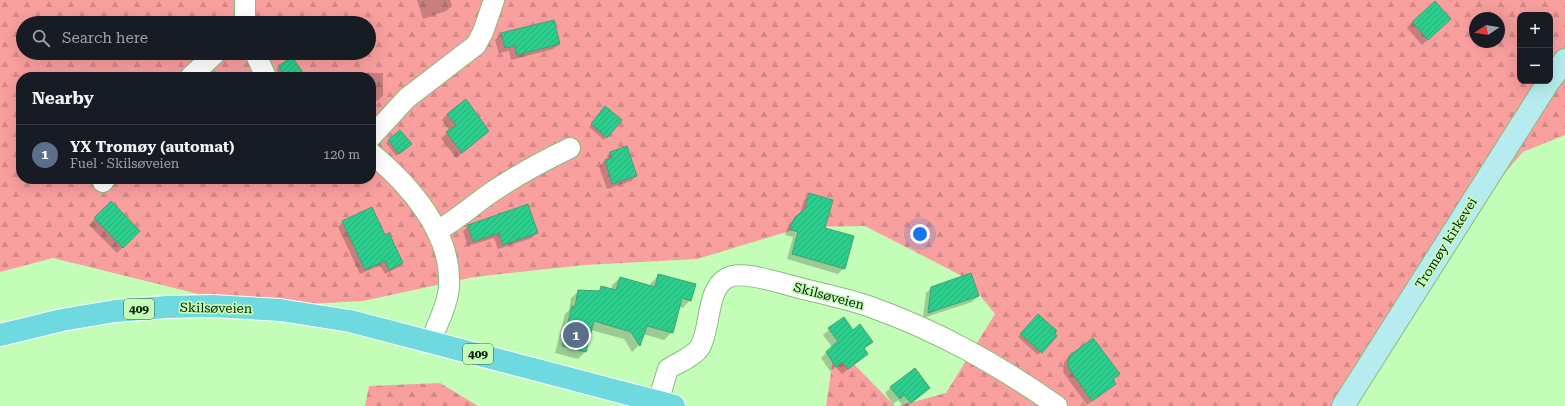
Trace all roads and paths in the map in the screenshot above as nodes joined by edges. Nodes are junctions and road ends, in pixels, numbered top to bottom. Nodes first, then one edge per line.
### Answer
1 (245, 0) edge
2 (494, 0) edge
3 (245, 16) edge
4 (208, 60) edge
5 (258, 60) edge
6 (1565, 60) edge
7 (195, 72) edge
8 (264, 72) edge
9 (1553, 76) edge
10 (1547, 84) edge
11 (376, 132) edge
12 (570, 148) dead end
13 (376, 157) edge
14 (437, 231) junction
15 (0, 335) edge
16 (430, 341) junction
17 (666, 404) edge
18 (1057, 406) edge
19 (1343, 406) edge

1 - 3 street
2 - 11 street
4 - 7 street
5 - 8 street
6 - 9 main road, Tromøy kirkevei
10 - 19 main road, Tromøy kirkevei
12 - 14 street
13 - 14 street
14 - 16 street
15 - 16 main road, Skilsøveien / 409
16 - 17 main road, Skilsøveien / 409
17 - 18 street, Skilsøveien

